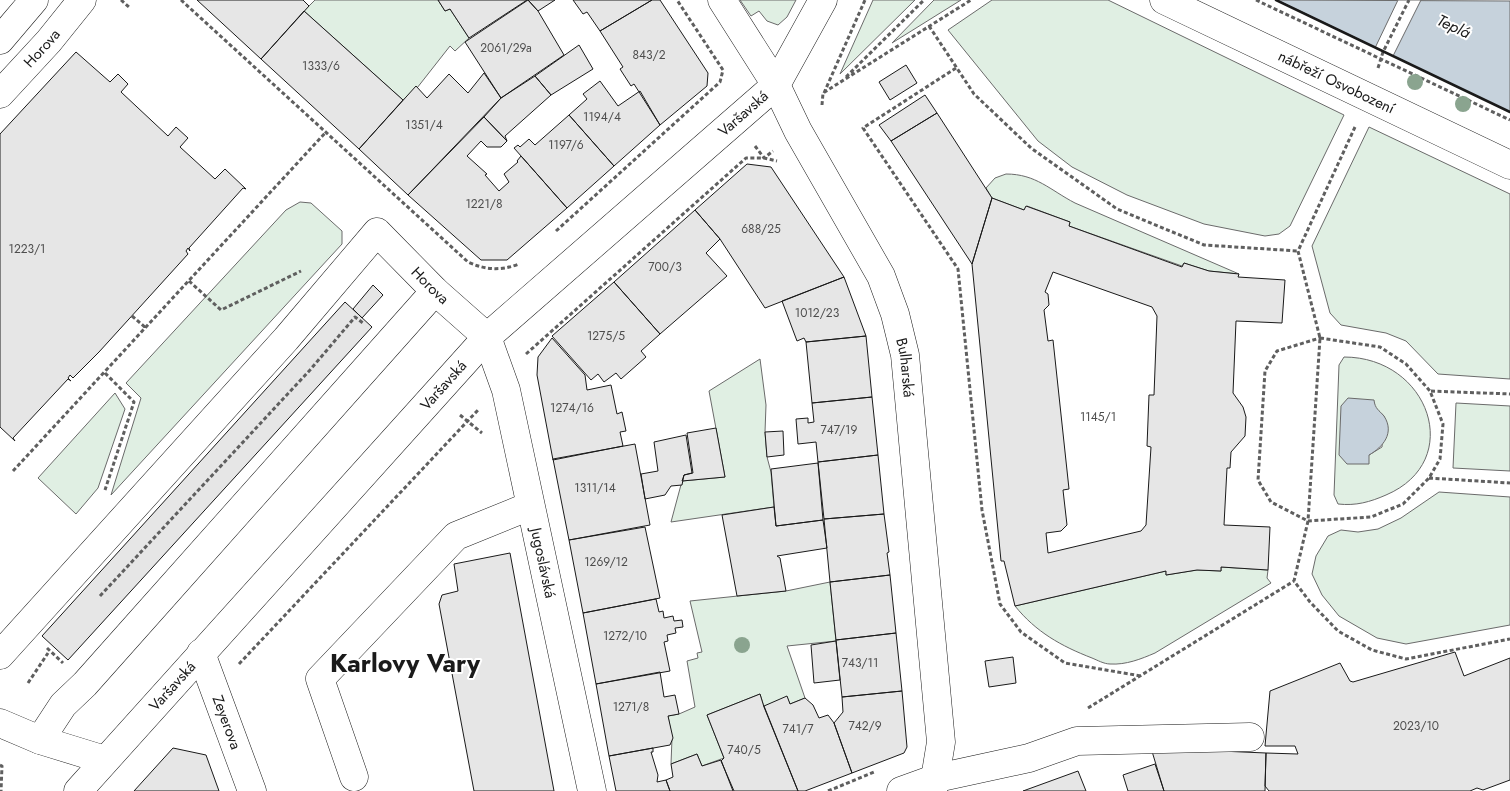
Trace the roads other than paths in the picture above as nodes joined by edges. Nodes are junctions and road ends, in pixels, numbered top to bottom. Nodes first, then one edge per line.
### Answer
1 (34, 0) edge
2 (82, 0) edge
3 (722, 0) edge
4 (823, 0) edge
5 (1164, 0) edge
6 (0, 40) edge
7 (776, 85) junction
8 (0, 94) edge
9 (1510, 165) edge
10 (435, 291) junction
11 (487, 337) junction
12 (530, 506) junction
13 (202, 653) junction
14 (0, 656) edge
15 (0, 723) edge
16 (1250, 737) dead end
17 (40, 740) junction
18 (105, 760) junction
19 (354, 777) dead end
20 (935, 784) edge
21 (78, 791) edge
22 (252, 791) edge
23 (592, 791) edge
24 (901, 791) edge

1 - 6 street
2 - 8 street, Horova
3 - 7 street, Bulharská
4 - 7 street, Varšavská
5 - 9 street, nábřeží Osvobození
7 - 11 street, Varšavská
7 - 20 street, Bulharská
10 - 11 street, Horova
10 - 14 street, Horova
10 - 17 street
11 - 12 street, Jugoslávská
11 - 13 street, Varšavská
12 - 19 street
12 - 23 street, Jugoslávská
13 - 18 street, Varšavská
13 - 22 street, Zeyerova
15 - 17 street
16 - 20 street
17 - 18 street
18 - 21 street, Varšavská
20 - 24 street

